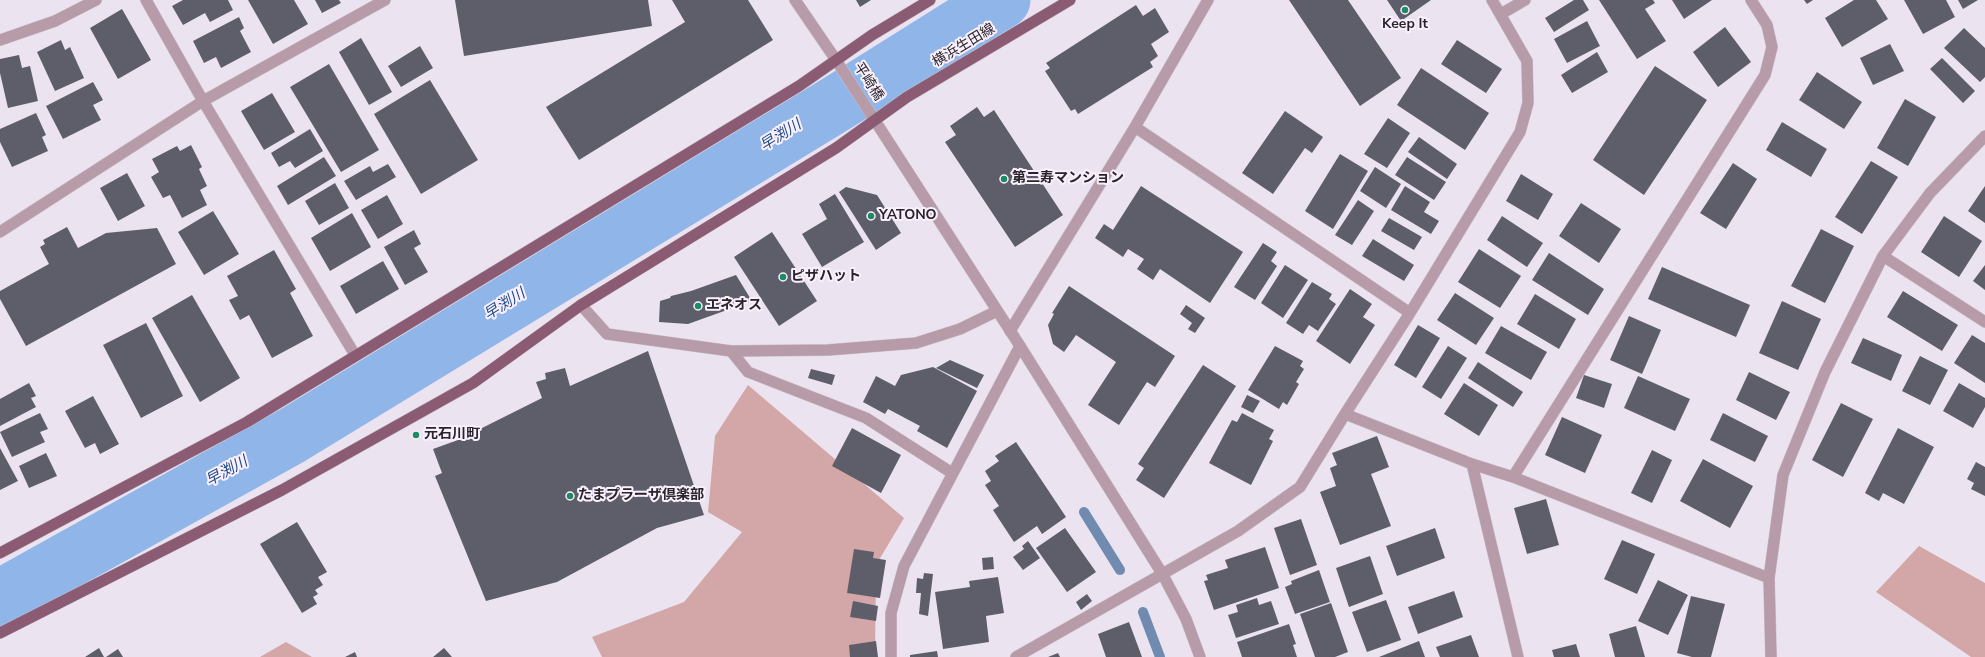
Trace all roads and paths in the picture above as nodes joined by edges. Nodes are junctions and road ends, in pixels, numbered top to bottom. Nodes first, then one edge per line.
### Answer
1 (96, 0) edge
2 (146, 0) edge
3 (385, 0) edge
4 (796, 0) edge
5 (930, 0) edge
6 (1070, 0) edge
7 (1208, 0) edge
8 (1492, 0) edge
9 (1525, 0) edge
10 (1752, 0) edge
11 (1501, 14) junction
12 (0, 40) edge
13 (836, 60) junction
14 (203, 101) junction
15 (874, 120) junction
16 (1135, 127) junction
17 (1985, 136) edge
18 (0, 232) edge
19 (1883, 256) junction
20 (581, 305) junction
21 (997, 311) junction
22 (1410, 314) junction
23 (1985, 322) edge
24 (1010, 331) junction
25 (1020, 346) junction
26 (731, 351) junction
27 (355, 355) junction
28 (1345, 414) junction
29 (1472, 464) junction
30 (952, 473) junction
31 (1513, 477) junction
32 (0, 553) edge
33 (1163, 575) junction
34 (1769, 578) junction
35 (0, 633) edge
36 (891, 657) edge
37 (1016, 657) edge
38 (1200, 657) edge
39 (1518, 657) edge
40 (1771, 657) edge

1 - 12 street
2 - 14 street
3 - 14 street
4 - 13 street, 平崎橋
5 - 13 main road
6 - 15 main road, 横浜生田線
7 - 16 street
8 - 11 street
9 - 11 street
10 - 31 street
11 - 22 street
13 - 15 street, 平崎橋
13 - 27 main road
14 - 18 street
14 - 27 street
15 - 20 main road, 横浜生田線
15 - 21 street, 平崎橋
16 - 22 street
16 - 24 street
17 - 19 street
19 - 23 street
19 - 34 street
20 - 26 street
20 - 35 main road, 横浜生田線
21 - 24 street, 平崎橋
21 - 26 street
22 - 28 street
24 - 25 street, 平崎橋
25 - 30 street
25 - 33 street, 平崎橋
26 - 30 street
27 - 32 main road
28 - 29 street
28 - 33 street
29 - 31 street
29 - 39 street
30 - 36 street
31 - 34 street
33 - 37 street
33 - 38 street, 平崎橋
34 - 40 street

